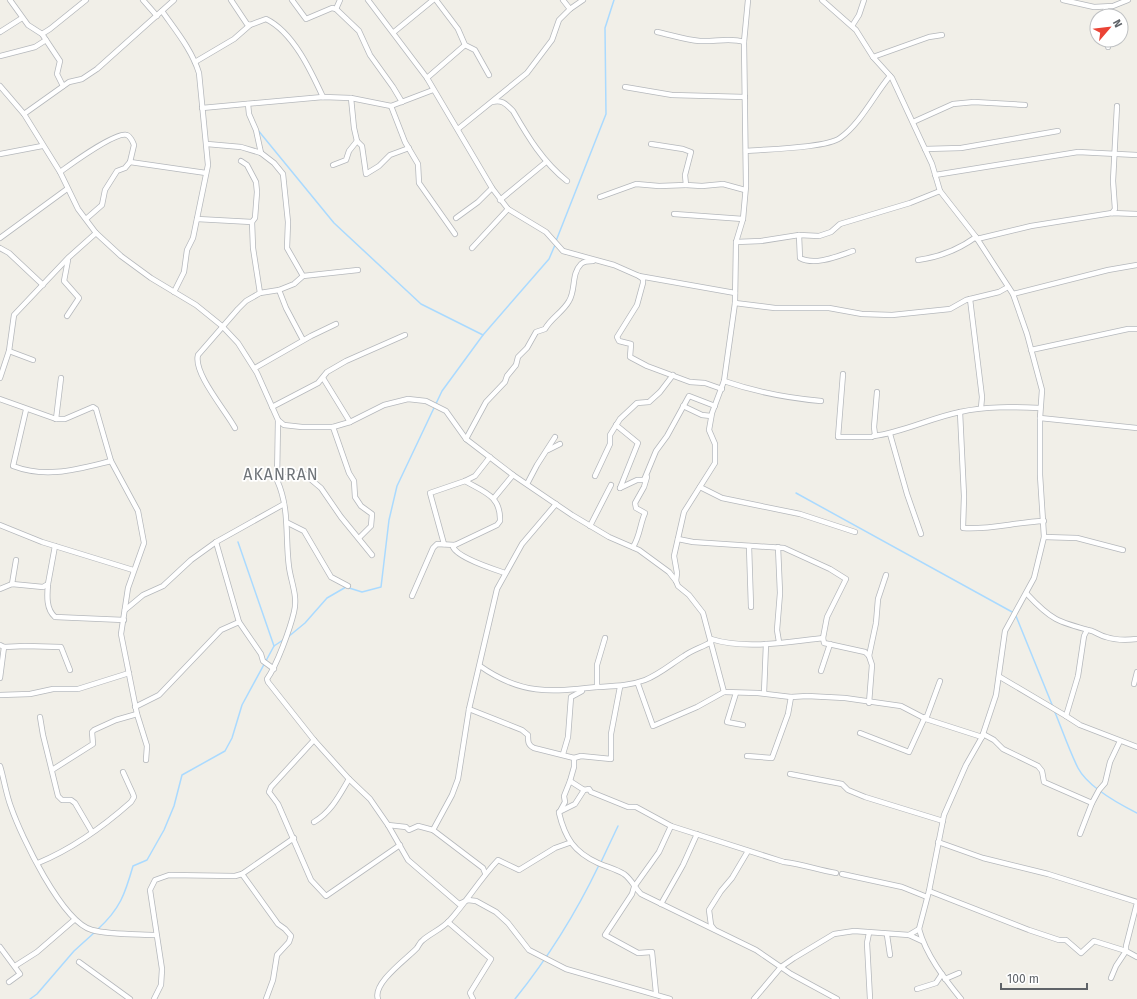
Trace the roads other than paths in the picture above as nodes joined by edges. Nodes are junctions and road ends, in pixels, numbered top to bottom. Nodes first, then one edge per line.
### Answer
1 (6, 0) edge
2 (86, 0) edge
3 (142, 0) edge
4 (174, 0) edge
5 (231, 0) edge
6 (292, 0) edge
7 (340, 0) edge
8 (368, 0) edge
9 (433, 0) edge
10 (436, 0) edge
11 (563, 0) edge
12 (582, 0) edge
13 (748, 0) edge
14 (822, 0) edge
15 (864, 0) edge
16 (1062, 0) edge
17 (1128, 0) edge
18 (11, 2) edge
19 (1106, 7) joint
20 (336, 9) junction
21 (570, 9) junction
22 (162, 11) junction
23 (157, 16) junction
24 (22, 18) junction
25 (250, 25) junction
26 (852, 26) junction
27 (0, 32) edge
28 (394, 32) junction
29 (657, 32) dead end
30 (42, 34) junction
31 (942, 35) dead end
32 (46, 40) junction
33 (744, 42) junction
34 (466, 45) junction
35 (0, 56) edge
36 (873, 57) junction
37 (196, 62) junction
38 (489, 74) dead end
39 (890, 76) junction
40 (427, 78) junction
41 (0, 86) edge
42 (63, 86) junction
43 (625, 87) dead end
44 (433, 90) junction
45 (323, 97) junction
46 (745, 97) junction
47 (350, 98) junction
48 (402, 102) junction
49 (491, 103) junction
50 (248, 104) junction
51 (1025, 105) dead end
52 (391, 106) junction
53 (1117, 106) dead end
54 (202, 108) junction
55 (24, 114) junction
56 (913, 122) junction
57 (458, 129) junction
58 (1058, 131) dead end
59 (357, 141) junction
60 (207, 144) junction
61 (651, 144) dead end
62 (42, 146) junction
63 (409, 148) junction
64 (925, 149) junction
65 (746, 151) junction
66 (260, 153) junction
67 (1115, 153) junction
68 (0, 154) edge
69 (1137, 155) edge
70 (241, 161) dead end
71 (130, 162) junction
72 (546, 162) junction
73 (333, 165) dead end
74 (60, 172) junction
75 (206, 173) junction
76 (935, 174) junction
77 (567, 181) dead end
78 (686, 185) junction
79 (492, 188) junction
80 (67, 189) junction
81 (746, 190) junction
82 (940, 191) junction
83 (600, 197) dead end
84 (500, 200) junction
85 (508, 209) junction
86 (1112, 213) junction
87 (674, 214) dead end
88 (1137, 214) edge
89 (456, 218) dead end
90 (86, 219) junction
91 (197, 219) junction
92 (743, 220) junction
93 (252, 222) junction
94 (96, 233) junction
95 (455, 234) dead end
96 (798, 235) junction
97 (0, 238) edge
98 (977, 238) junction
99 (736, 242) junction
100 (0, 248) edge
101 (472, 248) dead end
102 (853, 252) dead end
103 (68, 258) junction
104 (918, 260) dead end
105 (598, 262) junction
106 (1137, 265) edge
107 (358, 270) dead end
108 (55, 272) junction
109 (64, 275) junction
110 (303, 276) junction
111 (639, 276) junction
112 (43, 285) junction
113 (1008, 287) junction
114 (279, 290) junction
115 (174, 292) junction
116 (260, 293) junction
117 (735, 293) junction
118 (1013, 294) junction
119 (970, 299) junction
120 (735, 303) junction
121 (67, 316) dead end
122 (336, 324) dead end
123 (222, 326) junction
124 (1137, 329) edge
125 (405, 336) dead end
126 (303, 340) junction
127 (1031, 350) junction
128 (9, 351) junction
129 (33, 360) dead end
130 (255, 368) junction
131 (1, 371) edge
132 (673, 374) junction
133 (843, 374) dead end
134 (0, 378) edge
135 (61, 378) dead end
136 (323, 378) junction
137 (724, 381) junction
138 (722, 389) junction
139 (877, 392) dead end
140 (0, 399) edge
141 (821, 401) dead end
142 (683, 406) junction
143 (715, 406) junction
144 (272, 407) junction
145 (981, 408) junction
146 (1040, 408) junction
147 (26, 410) junction
148 (960, 412) junction
149 (711, 416) junction
150 (1040, 418) junction
151 (56, 419) junction
152 (278, 420) junction
153 (350, 422) junction
154 (616, 425) junction
155 (332, 427) junction
156 (235, 428) dead end
157 (1137, 428) edge
158 (890, 434) junction
159 (874, 436) junction
160 (555, 437) dead end
161 (466, 438) junction
162 (560, 444) dead end
163 (548, 450) junction
164 (490, 458) junction
165 (111, 461) junction
166 (647, 473) junction
167 (513, 475) junction
168 (595, 476) dead end
169 (277, 480) junction
170 (465, 481) junction
171 (527, 484) junction
172 (611, 485) dead end
173 (700, 487) junction
174 (494, 498) junction
175 (284, 504) junction
176 (556, 504) junction
177 (1044, 521) junction
178 (288, 523) junction
179 (0, 525) edge
180 (590, 526) junction
181 (855, 532) dead end
182 (921, 534) dead end
183 (1044, 537) junction
184 (358, 538) junction
185 (678, 539) junction
186 (216, 542) junction
187 (444, 544) junction
188 (455, 545) junction
189 (55, 546) junction
190 (749, 546) junction
191 (633, 547) junction
192 (778, 547) junction
193 (1123, 550) dead end
194 (372, 555) dead end
195 (16, 560) dead end
196 (133, 570) junction
197 (505, 573) junction
198 (886, 575) dead end
199 (676, 581) junction
200 (12, 584) junction
201 (48, 584) junction
202 (348, 586) dead end
203 (0, 589) edge
204 (1027, 594) junction
205 (412, 596) dead end
206 (751, 607) dead end
207 (125, 610) junction
208 (124, 620) junction
209 (239, 622) junction
210 (1087, 630) junction
211 (605, 638) dead end
212 (823, 638) junction
213 (711, 640) junction
214 (1137, 640) edge
215 (779, 642) junction
216 (766, 644) junction
217 (830, 644) junction
218 (2, 646) edge
219 (869, 656) junction
220 (480, 666) junction
221 (274, 669) junction
222 (70, 670) dead end
223 (820, 671) dead end
224 (1137, 672) edge
225 (129, 673) junction
226 (1000, 677) junction
227 (0, 678) edge
228 (940, 681) dead end
229 (638, 684) dead end
230 (1134, 684) dead end
231 (597, 687) junction
232 (620, 687) junction
233 (583, 690) junction
234 (724, 692) junction
235 (736, 693) junction
236 (764, 693) junction
237 (0, 695) edge
238 (791, 697) junction
239 (870, 703) junction
240 (135, 706) junction
241 (469, 709) junction
242 (137, 714) junction
243 (1066, 716) junction
244 (40, 717) dead end
245 (926, 718) junction
246 (742, 726) dead end
247 (860, 733) dead end
248 (982, 735) junction
249 (314, 740) junction
250 (1120, 741) junction
251 (1137, 747) edge
252 (564, 754) junction
253 (747, 756) dead end
254 (574, 758) junction
255 (146, 760) dead end
256 (0, 766) edge
257 (52, 770) junction
258 (123, 772) dead end
259 (790, 774) dead end
260 (349, 779) junction
261 (570, 782) junction
262 (584, 790) junction
263 (1092, 803) junction
264 (559, 813) junction
265 (943, 821) junction
266 (314, 822) dead end
267 (388, 825) junction
268 (671, 826) junction
269 (433, 830) junction
270 (92, 832) junction
271 (697, 834) junction
272 (1080, 834) dead end
273 (294, 838) junction
274 (938, 842) junction
275 (569, 843) junction
276 (400, 845) junction
277 (748, 851) junction
278 (38, 863) junction
279 (485, 873) junction
280 (836, 873) dead end
281 (242, 874) junction
282 (842, 874) dead end
283 (634, 887) junction
284 (929, 891) junction
285 (927, 897) junction
286 (468, 900) junction
287 (1137, 903) edge
288 (661, 904) junction
289 (74, 920) junction
290 (448, 922) junction
291 (919, 929) junction
292 (715, 930) junction
293 (869, 933) junction
294 (156, 935) junction
295 (887, 935) junction
296 (909, 935) junction
297 (922, 941) junction
298 (0, 947) edge
299 (1126, 951) junction
300 (890, 955) dead end
301 (1137, 957) edge
302 (79, 962) dead end
303 (14, 966) junction
304 (781, 967) junction
305 (959, 973) dead end
306 (942, 974) junction
307 (1111, 978) dead end
308 (946, 979) junction
309 (9, 982) dead end
310 (917, 989) dead end
311 (656, 994) junction
312 (870, 998) edge
313 (130, 999) edge
314 (154, 999) edge
315 (266, 999) edge
316 (378, 999) edge
317 (473, 999) edge
318 (670, 999) edge
319 (754, 999) edge
320 (837, 999) edge
321 (865, 999) edge
322 (961, 999) edge

1 - 18 street
2 - 30 street
3 - 23 street
4 - 22 street
5 - 25 street
6 - 20 street
7 - 20 street
8 - 28 street
9 - 28 street
10 - 34 street
11 - 21 street
12 - 21 street
13 - 33 street
14 - 26 street
15 - 26 street
16 - 19 street
17 - 19 street
18 - 24 street
20 - 48 street
21 - 49 street
22 - 23 street
22 - 37 street
23 - 42 street
24 - 27 street
24 - 30 street
25 - 37 street
25 - 45 street
26 - 36 street
28 - 40 street
29 - 33 street
30 - 32 street
31 - 36 street
32 - 35 street
32 - 42 street
33 - 46 street
34 - 38 street
34 - 40 street
36 - 39 street
37 - 54 street
39 - 56 street
39 - 65 street
40 - 44 street
41 - 55 street
42 - 55 street
43 - 46 street
44 - 48 street
44 - 57 street
45 - 47 street
45 - 50 street
46 - 65 street
47 - 52 street
47 - 59 street
48 - 52 street
49 - 57 street
49 - 72 street
50 - 54 street
50 - 66 street
51 - 56 street
52 - 63 street
53 - 67 street
54 - 60 street
55 - 62 street
56 - 64 street
57 - 79 street
58 - 64 street
59 - 63 street
59 - 73 street
60 - 66 street
60 - 75 street
61 - 78 street
62 - 68 street
62 - 74 street
63 - 95 street
64 - 76 street
65 - 81 street
66 - 110 street
67 - 69 street
67 - 76 street
67 - 86 street
70 - 93 street
71 - 74 street
71 - 75 street
71 - 90 street
72 - 77 street
72 - 84 street
74 - 80 street
75 - 91 street
76 - 82 street
78 - 81 street
78 - 83 street
79 - 84 street
79 - 89 street
80 - 90 street
80 - 97 street
81 - 92 street
82 - 96 street
82 - 98 street
84 - 85 street
85 - 101 street
85 - 105 street
86 - 88 street
86 - 98 street
87 - 92 street
90 - 94 street
91 - 93 street
91 - 115 street
92 - 99 street
93 - 116 street
94 - 103 street
94 - 115 street
96 - 99 street
96 - 102 street
98 - 104 street
98 - 113 street
99 - 117 street
100 - 112 street
103 - 108 street
103 - 109 street
105 - 111 street
105 - 161 street
106 - 118 street
107 - 110 street
108 - 109 street
108 - 112 street
109 - 121 street
110 - 114 street
111 - 117 street
111 - 132 street
112 - 128 street
113 - 118 street
113 - 119 street
114 - 116 street
114 - 126 street
115 - 123 street
116 - 123 street
117 - 120 street
118 - 127 street
119 - 120 street
119 - 145 street
120 - 137 street
122 - 126 street
123 - 130 street
123 - 156 street
124 - 127 street
125 - 136 street
126 - 130 street
127 - 146 street
128 - 129 street
128 - 131 street
130 - 144 street
131 - 134 street
132 - 138 street
132 - 154 street
133 - 159 street
135 - 151 street
136 - 144 street
136 - 153 street
137 - 138 street
137 - 141 street
138 - 143 street
139 - 159 street
140 - 147 street
142 - 143 street
142 - 149 street
142 - 166 street
143 - 149 street
144 - 152 street
145 - 146 street
145 - 148 street
146 - 150 street
147 - 151 street
147 - 165 street
148 - 158 street
148 - 177 street
149 - 173 street
150 - 157 street
150 - 177 street
151 - 165 street
152 - 155 street
152 - 169 street
153 - 155 street
153 - 161 street
154 - 166 street
154 - 168 street
155 - 184 street
158 - 159 street
158 - 182 street
160 - 163 street
161 - 164 street
162 - 163 street
163 - 171 street
164 - 167 street
164 - 170 street
165 - 196 street
166 - 191 street
167 - 171 street
167 - 174 street
169 - 175 street
169 - 184 street
170 - 174 street
170 - 187 street
171 - 176 street
172 - 180 street
173 - 181 street
173 - 185 street
174 - 188 street
175 - 178 street
175 - 186 street
176 - 180 street
176 - 197 street
177 - 183 street
178 - 202 street
178 - 221 street
179 - 189 street
180 - 191 street
183 - 193 street
183 - 204 street
184 - 194 street
185 - 190 street
185 - 199 street
186 - 207 street
186 - 209 street
187 - 188 street
187 - 205 street
188 - 197 street
189 - 196 street
189 - 201 street
190 - 192 street
190 - 206 street
191 - 199 street
192 - 212 street
192 - 215 street
195 - 200 street
196 - 207 street
197 - 220 street
198 - 219 street
199 - 213 street
200 - 201 street
200 - 203 street
201 - 208 street
204 - 210 street
204 - 226 street
207 - 208 street
208 - 225 street
209 - 221 street
209 - 240 street
210 - 214 street
210 - 243 street
211 - 231 street
212 - 215 street
212 - 217 street
213 - 216 street
213 - 232 street
213 - 234 street
215 - 216 street
216 - 236 street
217 - 219 street
217 - 223 street
218 - 222 street
218 - 227 street
219 - 239 street
220 - 233 street
220 - 241 street
221 - 249 street
224 - 230 street
225 - 237 street
225 - 240 street
226 - 243 street
226 - 248 street
228 - 245 street
229 - 234 street
231 - 232 street
231 - 233 street
232 - 254 street
233 - 252 street
234 - 235 street
235 - 236 street
235 - 246 street
236 - 238 street
238 - 239 street
238 - 253 street
239 - 245 street
240 - 242 street
241 - 252 street
241 - 269 street
242 - 255 street
242 - 257 street
243 - 250 street
244 - 257 street
245 - 247 street
245 - 248 street
248 - 263 street
248 - 265 street
249 - 260 street
249 - 273 street
250 - 251 street
250 - 263 street
252 - 254 street
254 - 261 street
256 - 278 street
257 - 270 street
258 - 270 street
259 - 265 street
260 - 266 street
260 - 267 street
261 - 262 street
261 - 264 street
262 - 264 street
262 - 268 street
263 - 272 street
264 - 275 street
265 - 274 street
267 - 269 street
267 - 276 street
268 - 271 street
268 - 283 street
269 - 279 street
270 - 278 street
271 - 277 street
271 - 288 street
273 - 276 street
273 - 281 street
274 - 284 street
274 - 287 street
275 - 279 street
275 - 283 street
276 - 286 street
277 - 280 street
277 - 292 street
278 - 289 street
279 - 286 street
281 - 294 street
281 - 315 street
282 - 285 street
283 - 288 street
283 - 311 street
284 - 285 street
284 - 299 street
285 - 291 street
286 - 290 street
286 - 311 street
287 - 299 street
288 - 292 street
289 - 294 street
289 - 303 street
290 - 316 street
290 - 317 street
291 - 296 street
291 - 297 street
292 - 304 street
293 - 295 street
293 - 304 street
293 - 312 street
294 - 314 street
295 - 296 street
295 - 300 street
296 - 297 street
297 - 306 street
298 - 303 street
299 - 301 street
299 - 307 street
302 - 313 street
303 - 309 street
304 - 319 street
304 - 320 street
305 - 308 street
306 - 308 street
306 - 310 street
308 - 322 street
311 - 318 street
312 - 321 street

